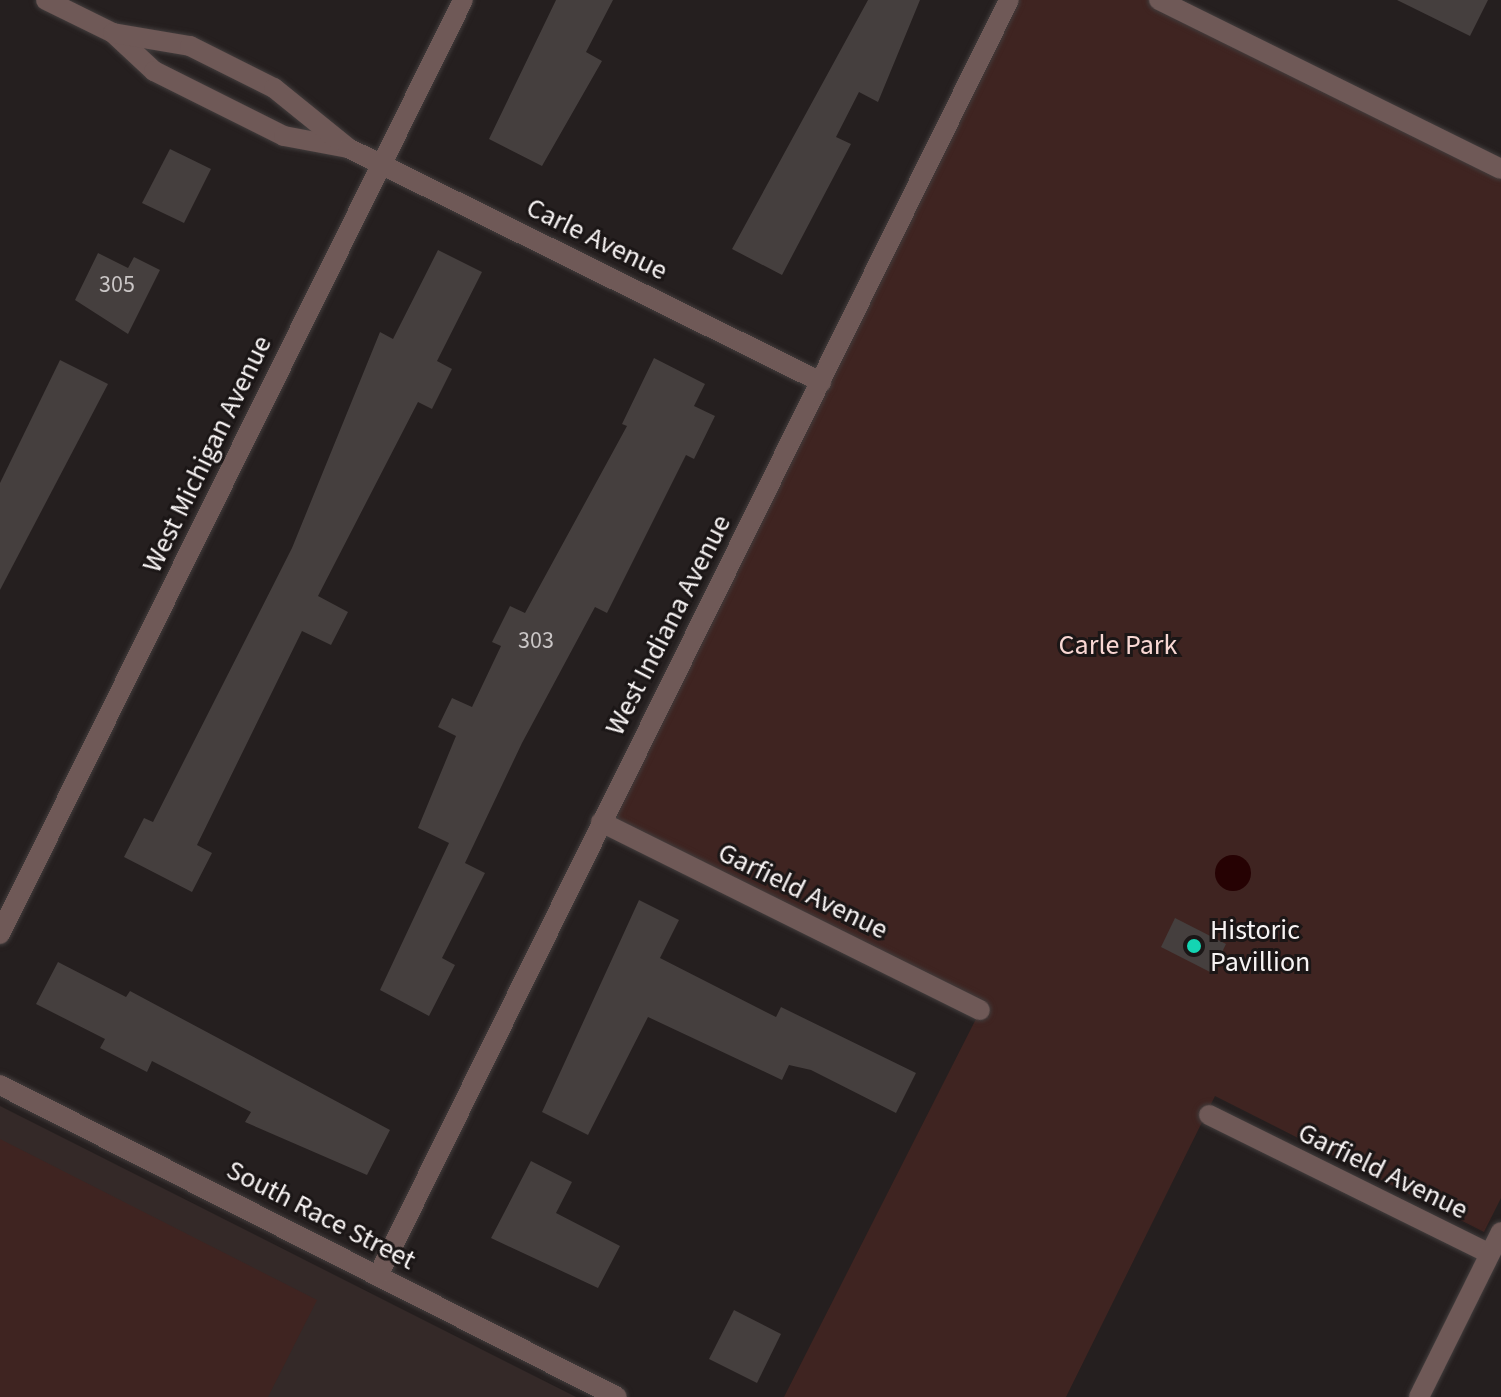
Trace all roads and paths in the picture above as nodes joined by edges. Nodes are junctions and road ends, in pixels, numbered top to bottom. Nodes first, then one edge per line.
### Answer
1 (46, 0) edge
2 (463, 0) edge
3 (1009, 0) edge
4 (1159, 0) edge
5 (113, 33) junction
6 (348, 148) junction
7 (381, 164) junction
8 (1501, 169) edge
9 (821, 382) junction
10 (601, 822) junction
11 (0, 934) edge
12 (980, 1010) dead end
13 (0, 1085) edge
14 (1209, 1115) dead end
15 (1501, 1232) edge
16 (1490, 1254) junction
17 (378, 1276) junction
18 (617, 1397) edge
19 (1419, 1397) edge

1 - 5 street, Carle Avenue
2 - 7 street, West Michigan Avenue
3 - 9 street, West Indiana Avenue
4 - 8 street
5 - 6 street, Carle Avenue
5 - 6 street, Carle Avenue
6 - 7 street, Carle Avenue
7 - 9 street, Carle Avenue
7 - 11 street, West Michigan Avenue
9 - 10 street, West Indiana Avenue
10 - 12 street, Garfield Avenue
10 - 17 street, West Indiana Avenue
13 - 17 street, South Race Street
14 - 16 street, Garfield Avenue
15 - 16 street
16 - 19 street
17 - 18 street, South Race Street

